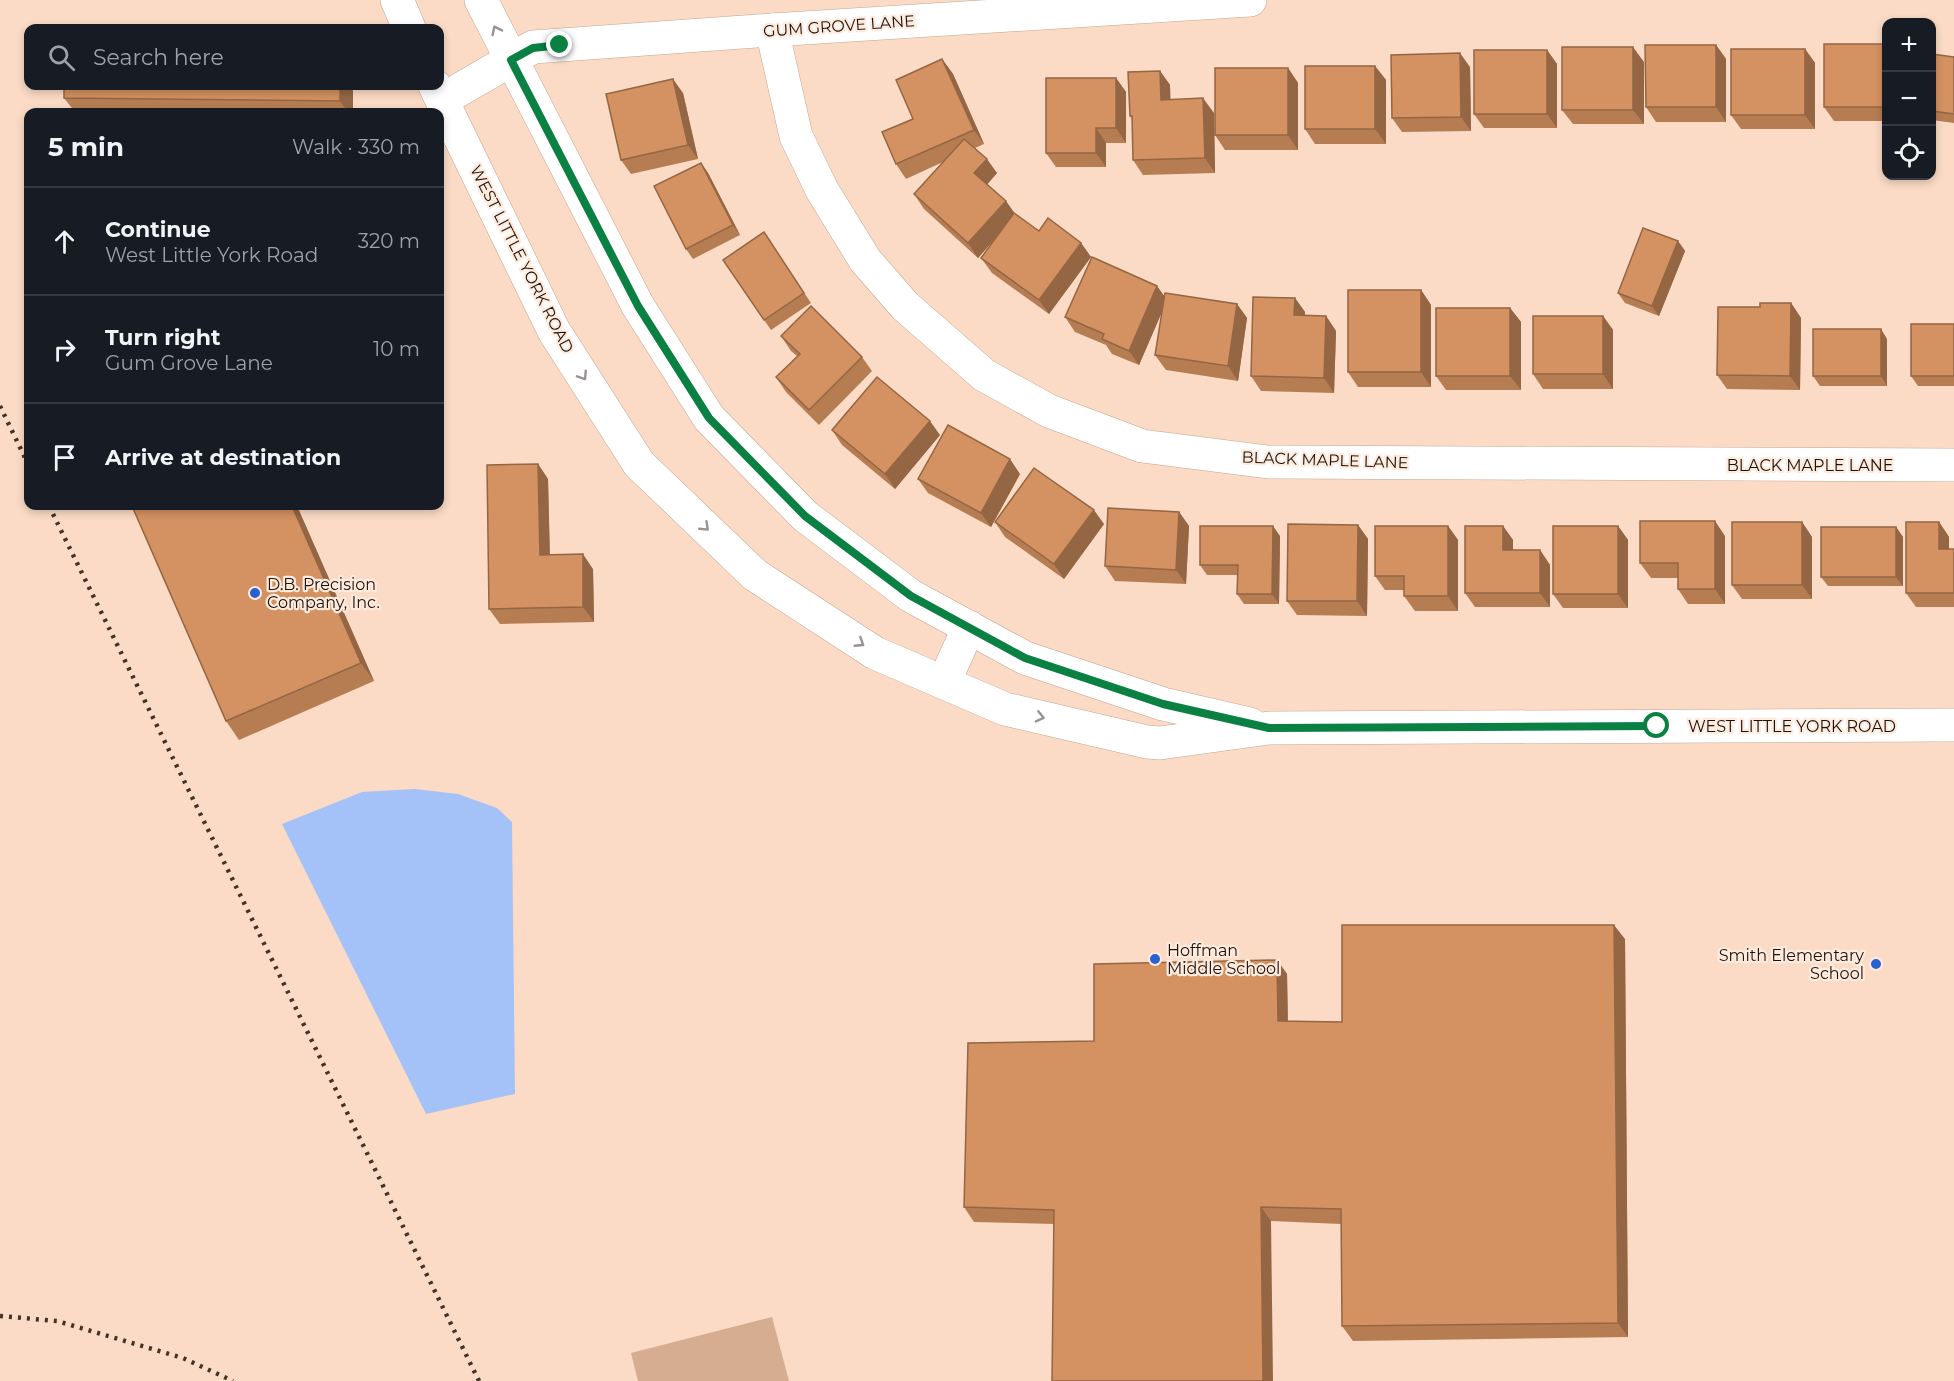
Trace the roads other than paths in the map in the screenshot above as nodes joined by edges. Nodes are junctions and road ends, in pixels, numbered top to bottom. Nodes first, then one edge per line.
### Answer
1 (397, 0) edge
2 (482, 0) edge
3 (1250, 0) edge
4 (407, 24) edge
5 (772, 30) junction
6 (511, 60) junction
7 (438, 93) edge
8 (1954, 465) edge
9 (969, 627) junction
10 (944, 682) junction
11 (1163, 704) junction
12 (1954, 725) edge
13 (1269, 728) junction
14 (1160, 744) junction

1 - 4 street
6 -> 2 street, WEST LITTLE YORK ROAD
3 - 5 street, GUM GROVE LANE
5 - 6 street, GUM GROVE LANE
5 - 8 street, BLACK MAPLE LANE
6 - 7 street, GUM GROVE LANE
6 - 9 street, WEST LITTLE YORK ROAD
7 -> 10 street, WEST LITTLE YORK ROAD
9 - 10 street
9 - 11 street, WEST LITTLE YORK ROAD
10 -> 14 street, WEST LITTLE YORK ROAD
11 - 13 street, WEST LITTLE YORK ROAD
11 - 14 street
12 - 13 street, WEST LITTLE YORK ROAD
13 - 14 street, WEST LITTLE YORK ROAD

